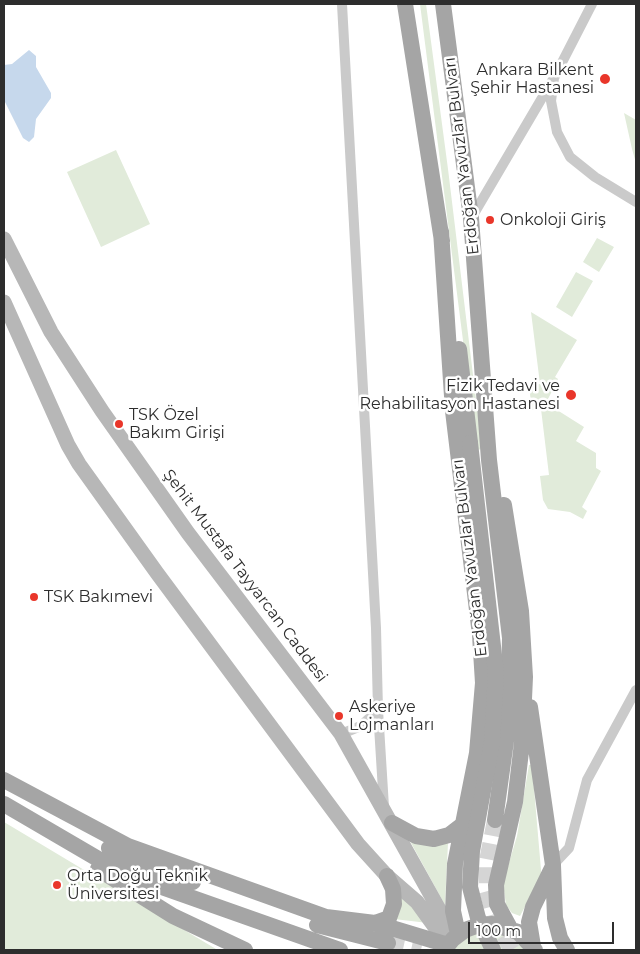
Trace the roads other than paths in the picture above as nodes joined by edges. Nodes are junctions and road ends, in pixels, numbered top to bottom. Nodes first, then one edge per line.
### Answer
1 (342, 4) edge
2 (405, 4) edge
3 (443, 4) edge
4 (592, 4) edge
5 (554, 78) junction
6 (636, 202) edge
7 (471, 218) junction
8 (441, 231) junction
9 (4, 239) edge
10 (4, 302) edge
11 (483, 369) junction
12 (525, 677) junction
13 (636, 690) edge
14 (378, 710) junction
15 (341, 734) junction
16 (4, 781) edge
17 (4, 806) edge
18 (388, 816) junction
19 (495, 820) tunnel mouth
20 (462, 825) junction
21 (553, 865) junction
22 (387, 876) junction
23 (454, 884) junction
24 (496, 885) junction
25 (375, 923) junction
26 (510, 928) junction
27 (388, 943) tunnel mouth
28 (450, 943) edge
29 (229, 945) edge
30 (536, 949) edge
31 (245, 950) edge
32 (340, 950) edge
33 (493, 950) edge
34 (567, 950) edge

1 - 14 street
2 - 8 main road, Erdoğan Yavuzlar Bulvarı
3 - 7 main road, Erdoğan Yavuzlar Bulvarı
4 - 5 street
5 - 6 street
5 - 7 street
7 - 11 main road, Erdoğan Yavuzlar Bulvarı
8 - 20 main road, Erdoğan Yavuzlar Bulvarı
8 - 33 main road, Erdoğan Yavuzlar Bulvarı, bridge
9 - 15 main road, Şehit Mustafa Tayyarcan Caddesi
10 - 22 main road
11 - 12 main road, Erdoğan Yavuzlar Bulvarı
11 - 19 main road, Erdoğan Yavuzlar Bulvarı
12 - 21 main road
12 - 24 main road, Erdoğan Yavuzlar Bulvarı
13 - 21 street
14 - 15 street
14 - 18 street
15 - 18 main road, Şehit Mustafa Tayyarcan Caddesi
16 - 25 main road
16 - 27 main road
17 - 29 main road
17 - 32 main road
18 - 20 main road
18 - 28 main road, Şehit Mustafa Tayyarcan Caddesi
20 - 23 main road, Erdoğan Yavuzlar Bulvarı
21 - 30 main road
21 - 34 main road
22 - 25 main road
22 - 28 main road
23 - 24 main road
23 - 28 main road, Erdoğan Yavuzlar Bulvarı
24 - 26 main road, Erdoğan Yavuzlar Bulvarı
25 - 28 main road
26 - 28 main road
26 - 30 main road
29 - 31 main road

